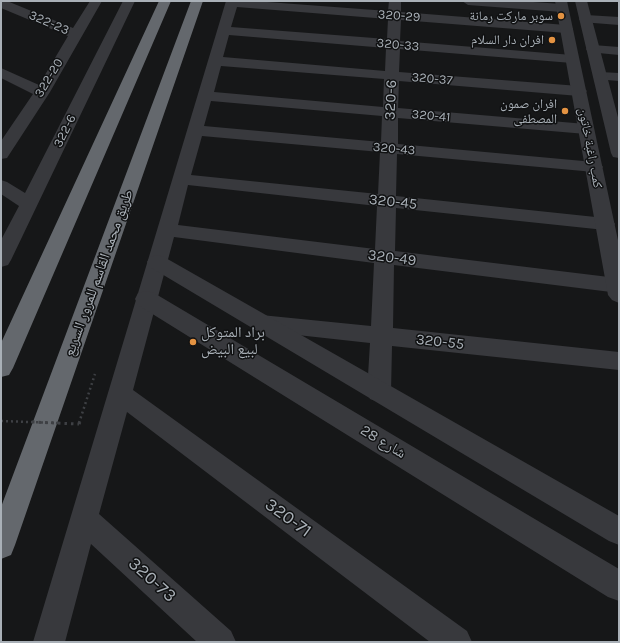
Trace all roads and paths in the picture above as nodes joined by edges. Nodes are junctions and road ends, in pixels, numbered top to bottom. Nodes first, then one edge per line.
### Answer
1 (96, 1) edge
2 (129, 1) edge
3 (165, 1) edge
4 (197, 1) edge
5 (468, 1) edge
6 (581, 1) edge
7 (231, 2) edge
8 (1, 3) edge
9 (561, 4) edge
10 (394, 8) edge
11 (586, 19) junction
12 (619, 21) edge
13 (566, 29) junction
14 (223, 30) junction
15 (75, 34) junction
16 (393, 44) junction
17 (593, 49) junction
18 (619, 51) edge
19 (572, 59) junction
20 (214, 61) junction
21 (1, 72) edge
22 (392, 76) junction
23 (600, 76) junction
24 (619, 77) edge
25 (578, 91) junction
26 (42, 92) junction
27 (204, 96) junction
28 (390, 112) junction
29 (615, 120) edge
30 (586, 128) junction
31 (195, 130) junction
32 (389, 148) junction
33 (619, 153) edge
34 (1, 154) edge
35 (594, 167) junction
36 (180, 179) junction
37 (1, 186) edge
38 (387, 201) junction
39 (29, 204) junction
40 (605, 224) junction
41 (166, 230) junction
42 (384, 257) junction
43 (1, 260) edge
44 (157, 262) junction
45 (618, 290) edge
46 (146, 299) junction
47 (261, 323) junction
48 (381, 336) junction
49 (619, 361) edge
50 (1, 368) edge
51 (95, 374) dead end
52 (379, 392) junction
53 (119, 393) junction
54 (1, 421) edge
55 (84, 518) junction
56 (619, 531) edge
57 (1, 545) edge
58 (619, 586) edge
59 (49, 642) edge
60 (220, 642) edge
61 (456, 642) edge

1 - 15 street, 322-20
2 - 39 street, 322-6
3 - 50 highway
4 - 57 highway, طريق محمد القاسم للمرور السريع
5 - 9 street
6 - 11 street, كمب راغبة خاتون
7 - 10 street, 320-29
7 - 14 street
8 - 15 street, 322-23
9 - 13 street, كمب راغبة خاتون
10 - 13 street, 320-29
10 - 16 street, 320-6
11 - 12 street
11 - 17 street, كمب راغبة خاتون
13 - 19 street, كمب راغبة خاتون
14 - 16 street, 320-33
14 - 20 street
15 - 26 street, 322-20
16 - 19 street, 320-33
16 - 22 street, 320-6
17 - 18 street
17 - 23 street, كمب راغبة خاتون
19 - 25 street, كمب راغبة خاتون
20 - 22 street, 320-37
20 - 27 street
21 - 26 street
22 - 25 street, 320-37
22 - 28 street, 320-6
23 - 24 street
23 - 29 street, كمب راغبة خاتون
25 - 30 street, كمب راغبة خاتون
26 - 34 street, 322-20
27 - 28 street, 320-41
27 - 31 street
28 - 30 street, 320-41
28 - 32 street, 320-6
29 - 33 street, كمب راغبة خاتون
30 - 35 street, كمب راغبة خاتون
31 - 32 street, 320-43
31 - 36 street
32 - 35 street, 320-43
32 - 38 street, 320-6
35 - 40 street, كمب راغبة خاتون
36 - 38 street, 320-45
36 - 41 street
37 - 39 street
38 - 40 street, 320-45
38 - 42 street, 320-6
39 - 43 street, 322-6
40 - 45 street, كمب راغبة خاتون
41 - 42 street, 320-49
41 - 44 street
42 - 45 street, 320-49
42 - 48 street, 320-6
44 - 46 street
44 - 47 street
46 - 53 street
46 - 58 street, شارع 28
47 - 48 street, 320-55
47 - 52 street
48 - 49 street, 320-55
48 - 52 street, 320-6
51 - 54 path, bridge
52 - 56 street
53 - 55 street
53 - 61 street, 320-71
55 - 59 street
55 - 60 street, 320-73

